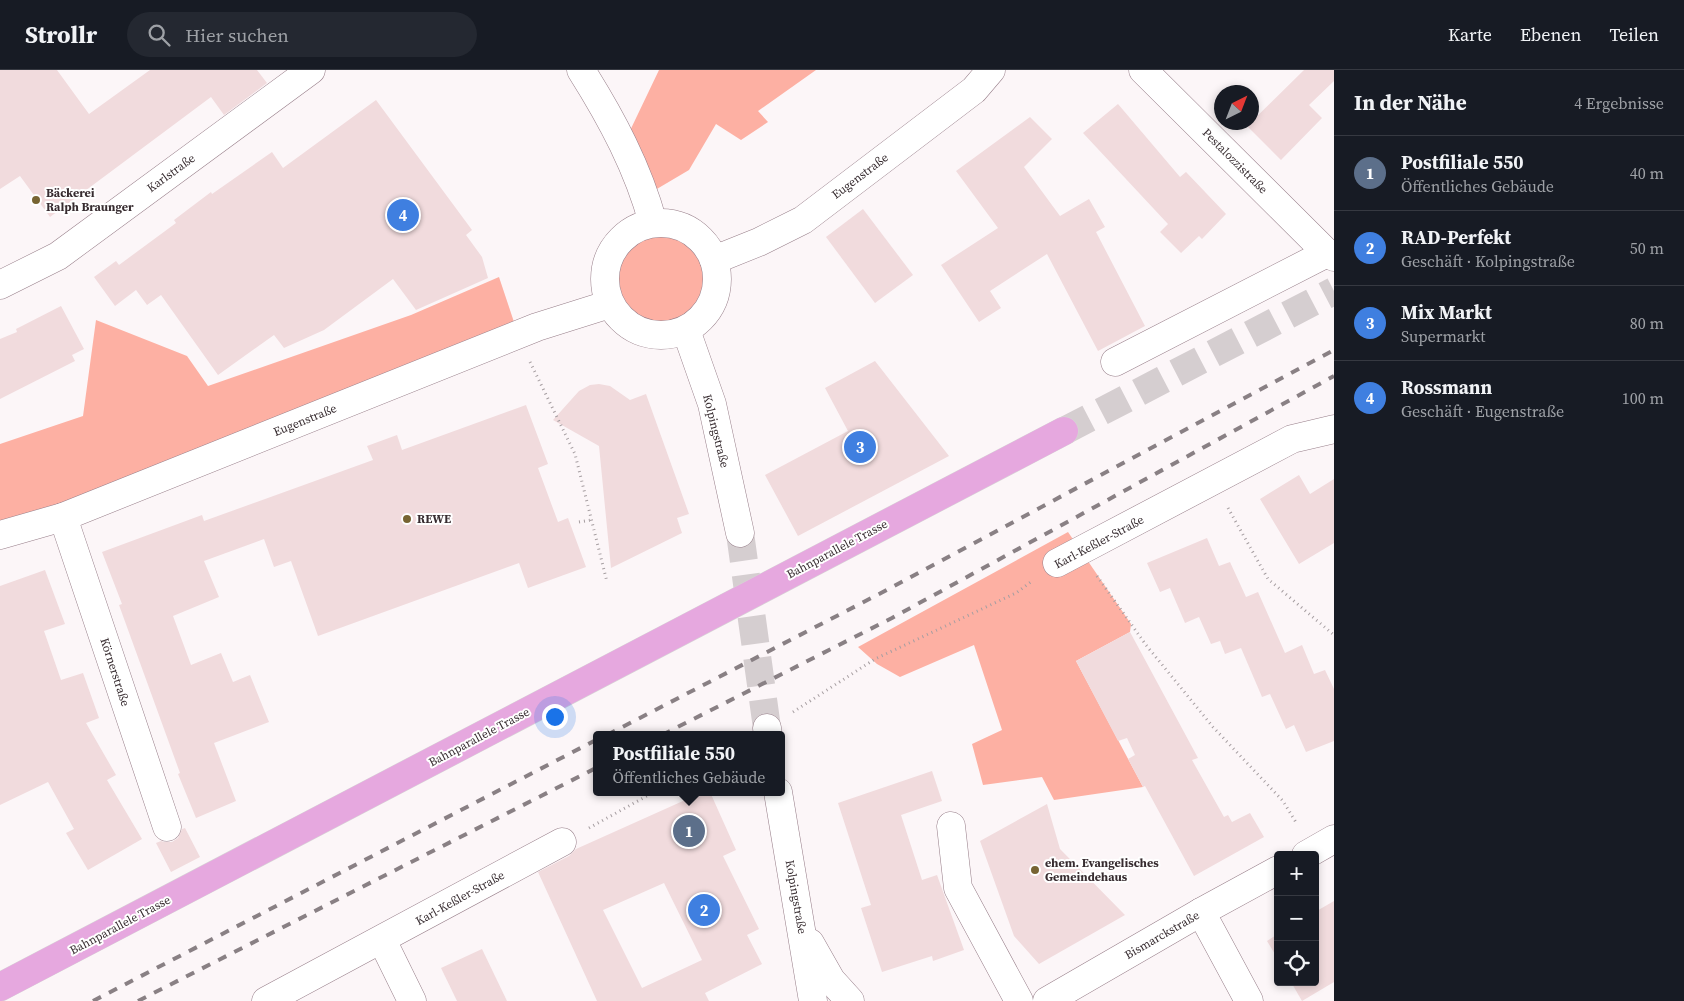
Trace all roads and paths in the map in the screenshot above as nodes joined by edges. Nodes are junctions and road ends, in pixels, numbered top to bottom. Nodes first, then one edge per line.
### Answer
1 (311, 70) edge
2 (581, 70) edge
3 (991, 70) edge
4 (1143, 70) edge
5 (652, 223) junction
6 (1330, 255) edge
7 (714, 260) junction
8 (0, 285) edge
9 (610, 304) junction
10 (686, 330) junction
11 (518, 335) junction
12 (1115, 362) dead end
13 (1334, 429) edge
14 (1064, 431) tunnel mouth
15 (1213, 481) junction
16 (63, 517) junction
17 (591, 520) junction
18 (579, 522) dead end
19 (740, 533) tunnel mouth
20 (0, 535) edge
21 (1068, 557) junction
22 (607, 582) dead end
23 (1334, 635) edge
24 (769, 731) edge
25 (647, 796) edge
26 (779, 796) edge
27 (951, 826) dead end
28 (167, 827) dead end
29 (562, 842) joint
30 (1317, 848) edge
31 (1274, 872) edge
32 (1200, 912) junction
33 (801, 927) junction
34 (382, 940) junction
35 (0, 988) edge
36 (266, 1001) edge
37 (412, 1001) edge
38 (813, 1001) edge
39 (850, 1001) edge
40 (1019, 1001) edge
41 (1048, 1001) edge
42 (1249, 1001) edge

1 - 8 street, Karlstraße
2 - 5 street
3 - 7 street, Eugenstraße
4 - 6 street, Pestalozzistraße
5 - 7 street
5 - 9 street
6 - 12 street
7 - 10 street
9 - 10 street
9 - 11 street, Eugenstraße
10 - 19 street, Kolpingstraße
11 - 16 street, Eugenstraße
11 - 17 path
13 - 15 street, Karl-Keßler-Straße
14 - 35 main road, Bahnparallele Trasse
15 - 21 street, Karl-Keßler-Straße
15 - 23 path
16 - 20 street, Eugenstraße
16 - 28 street, Körnerstraße
17 - 18 path
17 - 22 path
21 - 24 path, Karl-Keßler-Straße
21 - 30 path
25 - 29 path
26 - 33 street, Kolpingstraße
27 - 40 street
29 - 34 street, Karl-Keßler-Straße
31 - 32 street, Bismarckstraße
32 - 41 street, Bismarckstraße
32 - 42 street
33 - 38 street, Kolpingstraße
33 - 39 street
34 - 36 street, Karl-Keßler-Straße
34 - 37 street

